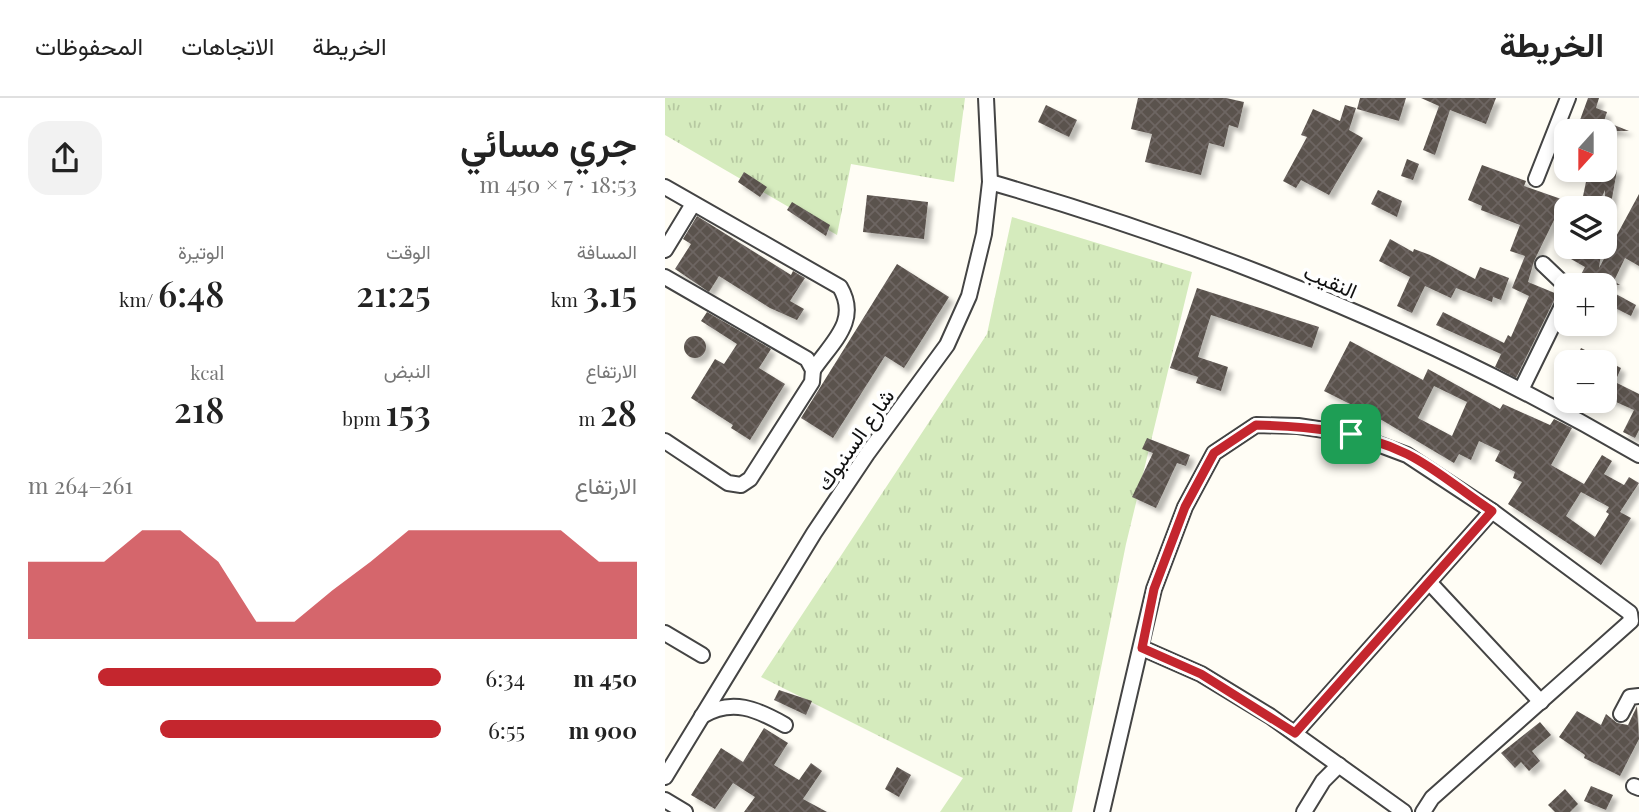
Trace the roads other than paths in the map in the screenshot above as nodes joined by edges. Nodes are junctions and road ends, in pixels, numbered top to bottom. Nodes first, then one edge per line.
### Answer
1 (986, 98) edge
2 (1568, 98) edge
3 (1537, 179) dead end
4 (990, 182) junction
5 (665, 187) edge
6 (693, 204) junction
7 (665, 250) edge
8 (1543, 264) dead end
9 (1554, 275) edge
10 (665, 277) edge
11 (1554, 323) edge
12 (813, 369) junction
13 (1521, 390) junction
14 (667, 446) edge
15 (1639, 455) edge
16 (1492, 511) junction
17 (1429, 582) junction
18 (665, 633) edge
19 (1142, 648) junction
20 (702, 656) dead end
21 (1639, 695) edge
22 (1541, 702) junction
23 (1621, 714) dead end
24 (701, 716) junction
25 (785, 725) dead end
26 (1295, 733) junction
27 (1339, 765) junction
28 (665, 777) edge
29 (665, 800) edge
30 (685, 812) edge
31 (1102, 812) edge
32 (1304, 812) edge
33 (1404, 812) edge
34 (1423, 812) edge

1 - 4 street, شارع السنبوك
2 - 3 street
4 - 13 street, النقيب
4 - 24 street, شارع السنبوك
5 - 6 street
6 - 7 street
6 - 12 street
8 - 9 street
10 - 12 street
11 - 13 street
12 - 14 street
13 - 15 street, النقيب
16 - 17 street
16 - 19 street
16 - 22 street
17 - 22 street
17 - 26 street
18 - 20 street
19 - 26 street
19 - 31 street
21 - 23 street
22 - 34 street
24 - 25 street
24 - 28 street, شارع السنبوك
26 - 27 street
27 - 32 street
27 - 33 street
29 - 30 street

